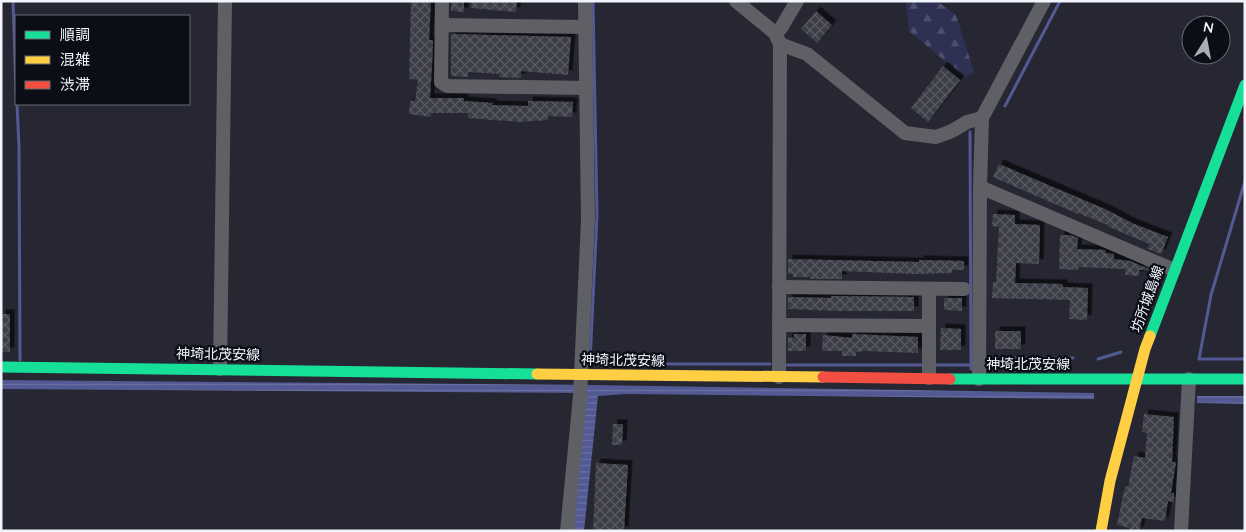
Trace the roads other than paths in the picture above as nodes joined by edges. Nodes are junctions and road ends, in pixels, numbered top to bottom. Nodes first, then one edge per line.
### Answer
1 (224, 1) edge
2 (442, 1) edge
3 (585, 1) edge
4 (736, 1) edge
5 (797, 1) edge
6 (1044, 1) edge
7 (442, 25) junction
8 (586, 27) junction
9 (778, 39) junction
10 (1245, 85) edge
11 (587, 88) junction
12 (982, 118) junction
13 (980, 187) junction
14 (1174, 270) junction
15 (779, 287) junction
16 (930, 289) junction
17 (964, 289) dead end
18 (779, 325) junction
19 (929, 326) junction
20 (1, 367) edge
21 (220, 369) junction
22 (779, 377) junction
23 (929, 378) junction
24 (979, 379) junction
25 (1137, 379) junction
26 (1189, 379) junction
27 (1245, 379) edge
28 (580, 385) junction
29 (567, 531) edge
30 (1100, 531) edge
31 (1181, 531) edge

1 - 21 street
2 - 7 street
3 - 8 street
4 - 9 street
5 - 9 street
6 - 12 street
7 - 8 street
7 - 11 street
8 - 11 street
9 - 12 street
9 - 15 street
10 - 14 main road, 坊所城島線
11 - 28 street
12 - 13 street
13 - 14 street
13 - 24 street
14 - 25 main road, 坊所城島線
15 - 16 street
15 - 18 street
16 - 17 street
16 - 19 street
18 - 19 street
18 - 22 street
19 - 23 street
20 - 21 main road, 神埼北茂安線
21 - 28 main road, 神埼北茂安線
22 - 23 main road, 神埼北茂安線
22 - 28 main road, 神埼北茂安線
23 - 24 main road, 神埼北茂安線
24 - 25 main road, 神埼北茂安線
25 - 26 main road, 神埼北茂安線
25 - 30 main road, 坊所城島線
26 - 27 main road, 神埼北茂安線
26 - 31 street
28 - 29 street

